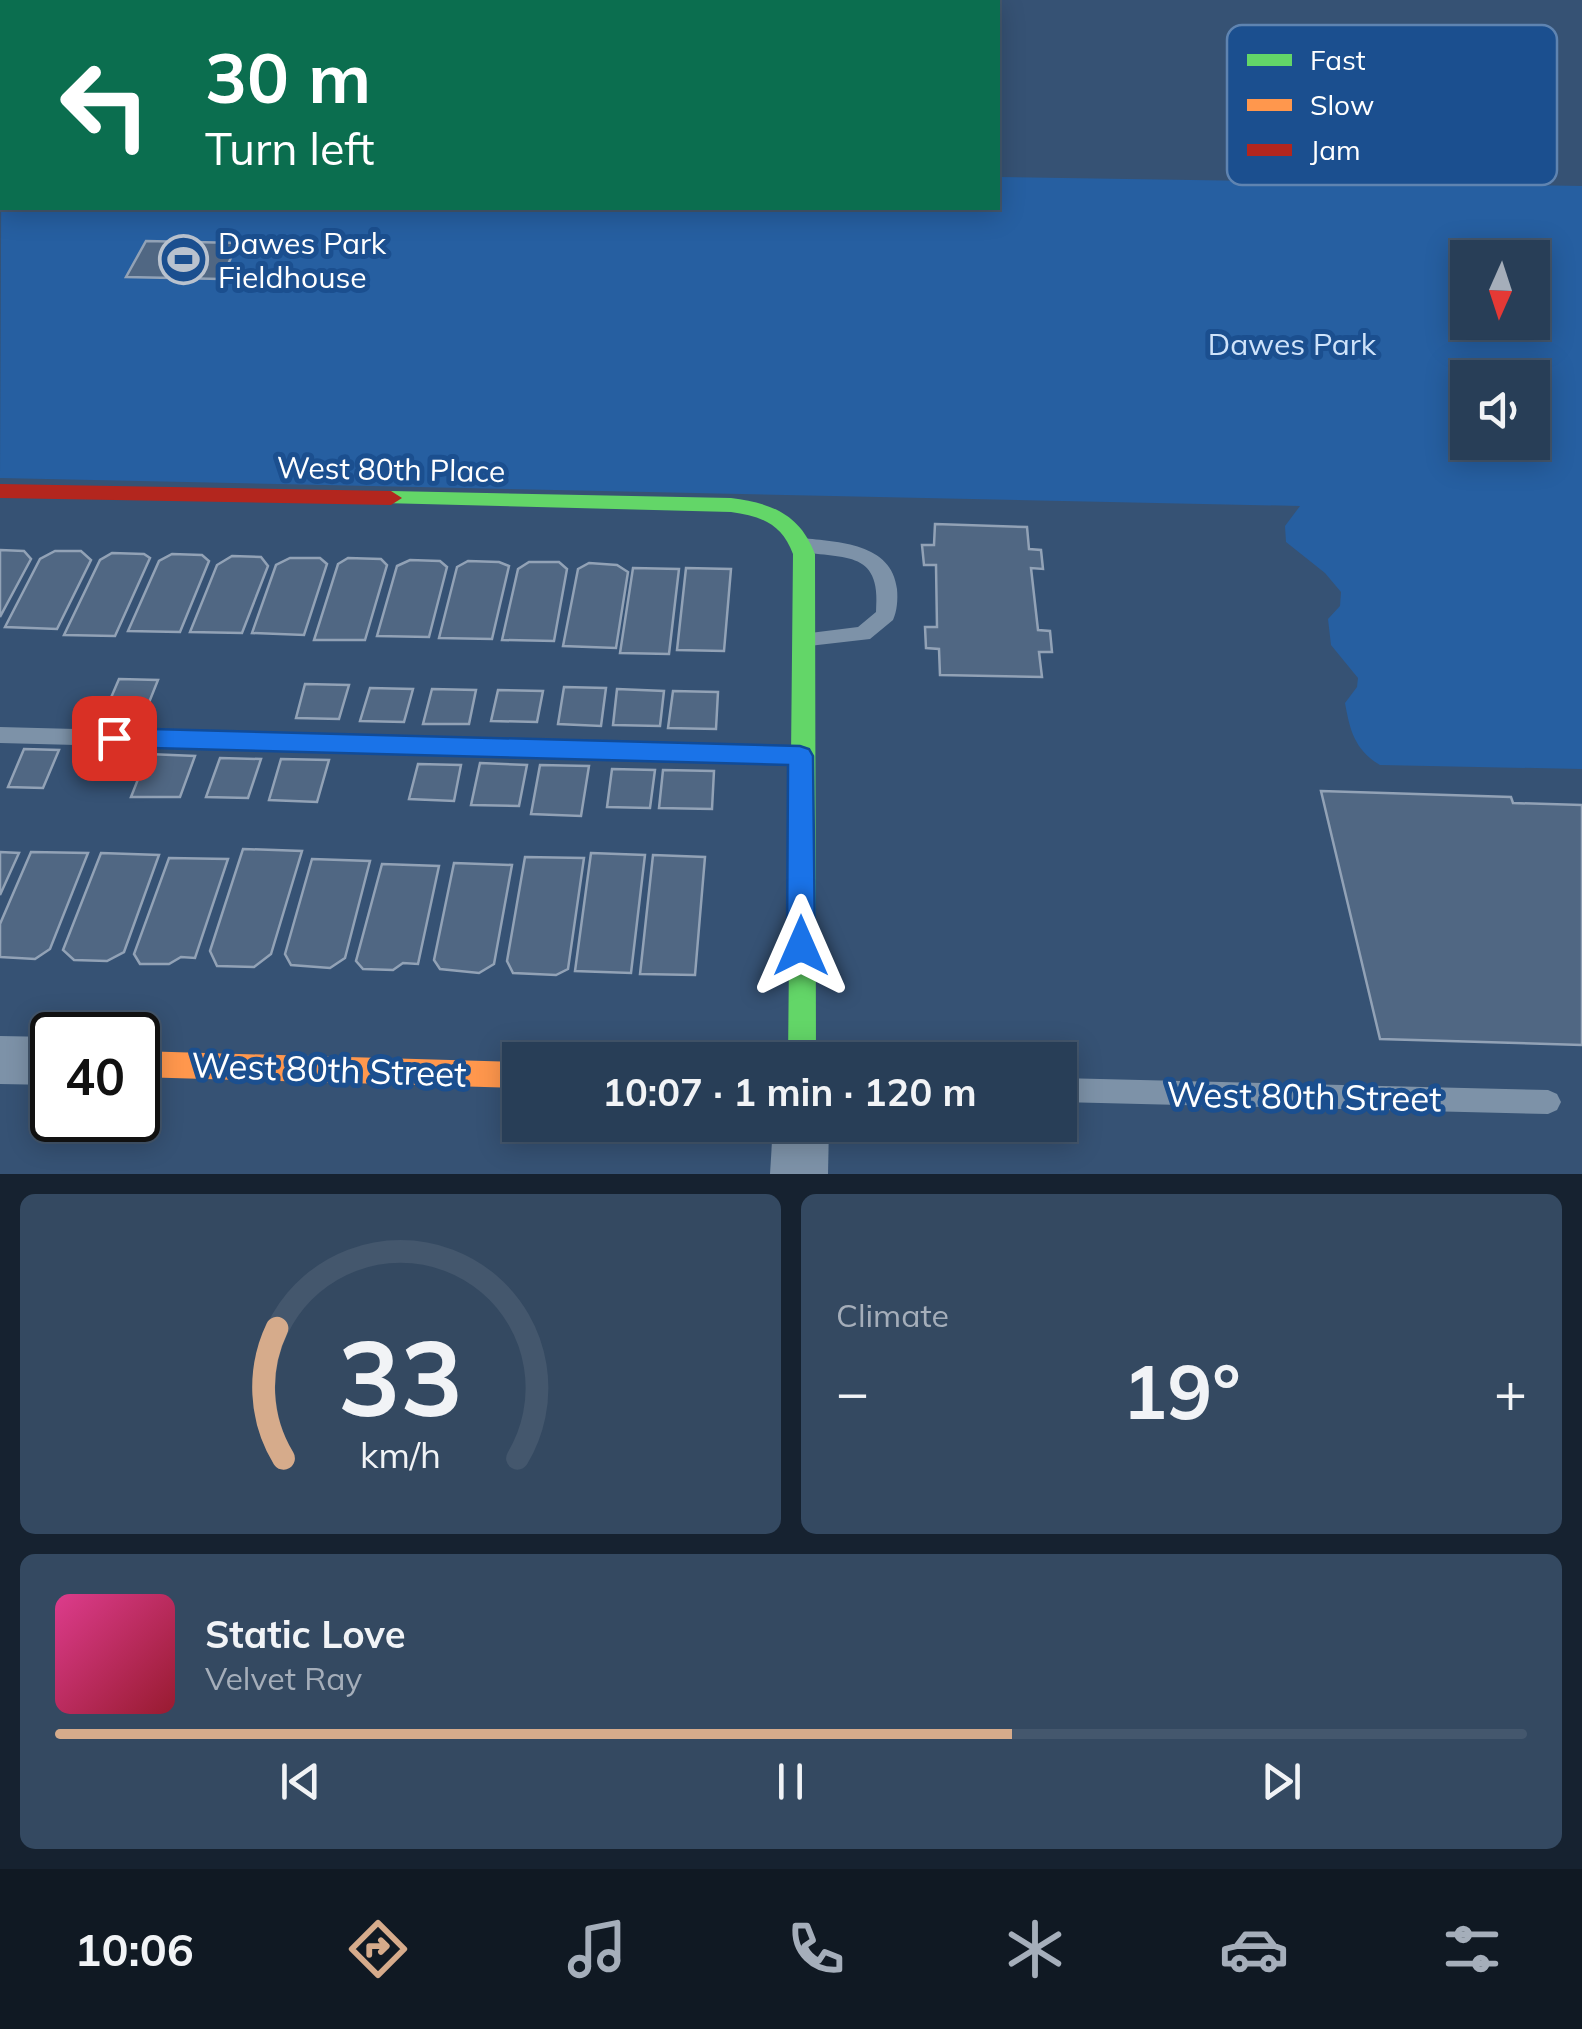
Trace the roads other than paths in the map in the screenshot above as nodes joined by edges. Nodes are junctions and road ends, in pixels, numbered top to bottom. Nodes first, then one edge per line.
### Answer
1 (0, 491) edge
2 (802, 545) junction
3 (802, 639) junction
4 (0, 734) edge
5 (800, 756) junction
6 (802, 1042) edge
7 (0, 1060) edge
8 (30, 1061) edge
9 (160, 1065) edge
10 (502, 1074) edge
11 (1077, 1090) edge
12 (1548, 1102) dead end
13 (801, 1142) edge
14 (800, 1174) edge

1 - 2 street, West 80th Place
2 - 3 street
2 - 3 lane
3 - 5 street
4 - 5 lane
5 - 6 street
7 - 8 street
9 - 10 street, West 80th Street
11 - 12 lane, West 80th Street
13 - 14 street

